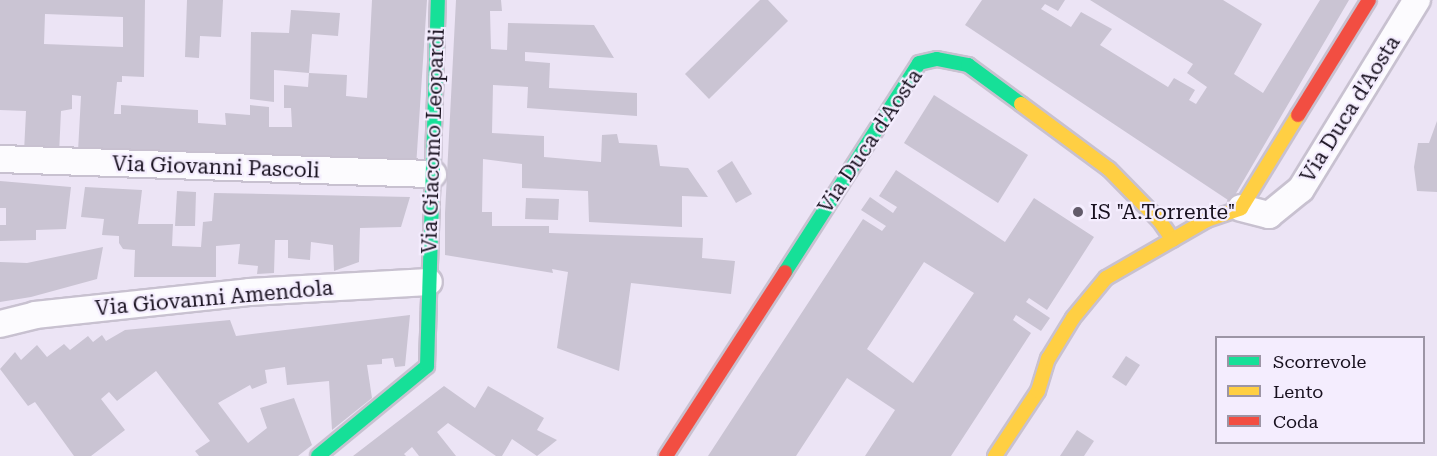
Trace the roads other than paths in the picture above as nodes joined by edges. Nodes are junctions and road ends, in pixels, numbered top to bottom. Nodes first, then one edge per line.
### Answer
1 (438, 0) edge
2 (1369, 0) edge
3 (1417, 0) edge
4 (0, 159) edge
5 (433, 174) junction
6 (1241, 208) junction
7 (1173, 240) junction
8 (429, 282) junction
9 (0, 324) edge
10 (318, 456) edge
11 (666, 456) edge
12 (995, 456) edge

1 - 5 street, Via Giacomo Leopardi
2 - 6 street, Via Duca d'Aosta
3 - 6 street, Via Duca d'Aosta
4 - 5 street, Via Giovanni Pascoli
5 - 8 street, Via Giacomo Leopardi
6 - 7 street
7 - 11 street, Via Duca d'Aosta
7 - 12 street
8 - 9 street, Via Giovanni Amendola
8 - 10 street, Via Giacomo Leopardi

